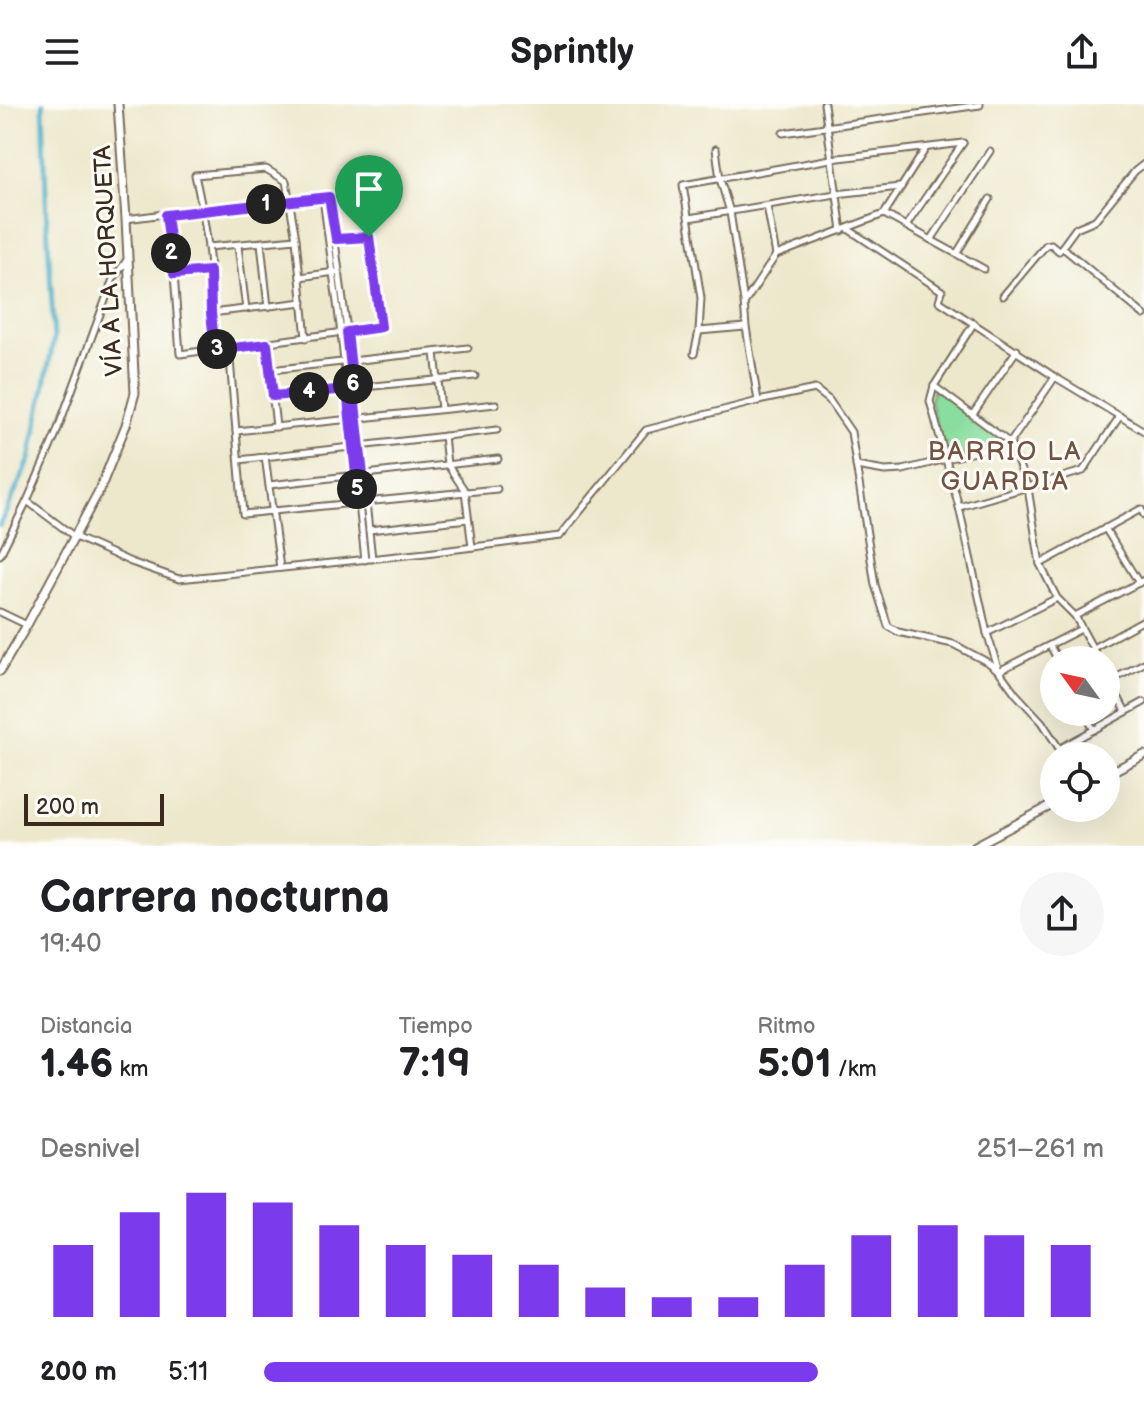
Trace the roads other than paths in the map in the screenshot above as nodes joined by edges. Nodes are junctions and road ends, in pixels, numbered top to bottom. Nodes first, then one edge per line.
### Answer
1 (118, 104) edge
2 (824, 104) edge
3 (980, 105) edge
4 (827, 126) junction
5 (783, 133) dead end
6 (926, 148) junction
7 (716, 149) dead end
8 (990, 151) dead end
9 (831, 159) junction
10 (1144, 164) edge
11 (720, 179) junction
12 (900, 187) junction
13 (836, 194) junction
14 (326, 198) junction
15 (990, 199) dead end
16 (289, 202) junction
17 (767, 206) junction
18 (203, 209) junction
19 (730, 212) junction
20 (884, 214) junction
21 (166, 215) junction
22 (689, 218) junction
23 (126, 219) junction
24 (906, 226) junction
25 (845, 230) junction
26 (296, 239) junction
27 (336, 239) junction
28 (931, 240) junction
29 (261, 243) junction
30 (238, 246) junction
31 (208, 247) junction
32 (1062, 247) junction
33 (957, 253) junction
34 (776, 255) junction
35 (128, 260) junction
36 (984, 269) dead end
37 (210, 271) junction
38 (336, 272) junction
39 (174, 274) junction
40 (300, 277) junction
41 (1003, 296) dead end
42 (303, 302) junction
43 (744, 302) junction
44 (268, 307) junction
45 (246, 309) junction
46 (211, 313) junction
47 (1144, 315) edge
48 (974, 323) junction
49 (746, 327) junction
50 (699, 331) junction
51 (344, 332) junction
52 (306, 338) junction
53 (267, 344) junction
54 (229, 348) junction
55 (468, 348) dead end
56 (215, 350) junction
57 (1017, 350) junction
58 (435, 352) junction
59 (694, 354) dead end
60 (347, 361) junction
61 (270, 370) junction
62 (475, 376) dead end
63 (1055, 377) junction
64 (439, 380) junction
65 (934, 386) junction
66 (350, 388) junction
67 (273, 396) junction
68 (758, 401) junction
69 (496, 404) dead end
70 (441, 409) junction
71 (973, 414) junction
72 (1120, 416) junction
73 (353, 418) junction
74 (276, 427) junction
75 (497, 430) dead end
76 (236, 431) junction
77 (1144, 431) edge
78 (444, 436) junction
79 (1010, 443) junction
80 (356, 445) junction
81 (265, 456) junction
82 (498, 459) dead end
83 (239, 460) junction
84 (944, 460) junction
85 (447, 464) junction
86 (856, 466) junction
87 (359, 474) junction
88 (269, 485) junction
89 (1028, 488) junction
90 (497, 489) dead end
91 (465, 491) junction
92 (27, 501) junction
93 (362, 502) junction
94 (959, 507) junction
95 (272, 512) junction
96 (1144, 515) edge
97 (468, 519) junction
98 (1105, 528) junction
99 (369, 530) junction
100 (75, 537) junction
101 (472, 547) junction
102 (0, 555) edge
103 (368, 559) junction
104 (1040, 564) junction
105 (280, 568) junction
106 (1142, 581) edge
107 (1057, 598) junction
108 (0, 612) edge
109 (1075, 616) junction
110 (1144, 620) edge
111 (27, 625) junction
112 (1081, 629) junction
113 (987, 633) junction
114 (1050, 646) edge
115 (1092, 646) edge
116 (1097, 646) edge
117 (1040, 651) edge
118 (1144, 663) edge
119 (0, 671) edge
120 (999, 671) junction
121 (1120, 676) edge
122 (1120, 700) edge
123 (1144, 702) edge
124 (1126, 712) junction
125 (1092, 726) edge
126 (1094, 730) junction
127 (1055, 742) edge
128 (1072, 742) edge
129 (1144, 755) edge
130 (1120, 768) edge
131 (1040, 811) edge
132 (975, 846) edge

1 - 23 main road, VÍA A LA HORQUETA
2 - 4 street
3 - 4 street
4 - 5 street
4 - 9 street
6 - 9 street
6 - 12 street
6 - 24 street
7 - 11 street
8 - 28 street
9 - 11 street
9 - 13 street
10 - 32 street
11 - 19 street
11 - 22 street
12 - 13 street
12 - 20 street
13 - 17 street
13 - 25 street
14 - 16 street
14 - 27 street
14 - 38 street
15 - 33 street
16 - 18 street
16 - 18 street
16 - 26 street
17 - 19 street
17 - 34 street
18 - 21 street
18 - 31 street
19 - 22 street
19 - 43 street
20 - 24 street
20 - 25 street
21 - 23 street
21 - 39 street
22 - 50 street
23 - 35 main road, VÍA A LA HORQUETA
24 - 28 street
25 - 34 street
25 - 48 street
26 - 29 street
26 - 40 street
27 - 38 street
27 - 51 street
28 - 33 street
29 - 30 street
29 - 44 street
30 - 31 street
30 - 45 street
31 - 37 street
32 - 41 street
32 - 47 street
33 - 36 street
34 - 43 street
35 - 92 street
35 - 100 main road, VÍA A LA HORQUETA
37 - 39 street
37 - 46 street
38 - 40 street
38 - 51 street
39 - 56 street
40 - 42 street
42 - 44 street
42 - 52 street
43 - 49 street
44 - 45 street
45 - 46 street
46 - 56 street
48 - 57 street
48 - 65 street
49 - 50 street
49 - 68 street
50 - 59 street
51 - 52 street
51 - 60 street
52 - 53 street
53 - 54 street
53 - 61 street
54 - 56 street
54 - 76 street
55 - 58 street
57 - 63 street
57 - 71 street
58 - 60 street
58 - 64 street
60 - 61 street
60 - 66 street
61 - 67 street
62 - 64 street
63 - 72 street
63 - 79 street
64 - 66 street
64 - 70 street
65 - 71 street
65 - 84 street
66 - 67 street
66 - 73 street
67 - 74 street
68 - 86 street
68 - 101 street
69 - 70 street
70 - 73 street
71 - 79 street
72 - 77 street
72 - 89 street
73 - 74 street
73 - 80 street
74 - 76 street
75 - 78 street
76 - 83 street
78 - 80 street
78 - 85 street
79 - 84 street
79 - 89 street
80 - 81 street
80 - 87 street
81 - 83 street
81 - 88 street
82 - 85 street
83 - 95 street
84 - 86 street
84 - 94 street
85 - 87 street
85 - 91 street
86 - 120 street
87 - 88 street
87 - 93 street
88 - 95 street
89 - 94 street
89 - 104 street
90 - 91 street
91 - 93 street
91 - 97 street
92 - 100 street
92 - 102 street
93 - 95 street
93 - 99 street
93 - 103 street
94 - 113 street
95 - 105 street
96 - 98 street
97 - 99 street
97 - 101 street
98 - 104 street
98 - 106 street
99 - 103 street
100 - 105 street
100 - 111 main road, VÍA A LA HORQUETA
101 - 103 street
103 - 105 street
104 - 107 street
106 - 109 street
107 - 109 street
107 - 113 street
108 - 111 street
109 - 112 street
110 - 116 street
111 - 119 main road, VÍA A LA HORQUETA
112 - 114 street
112 - 115 street
113 - 120 street
117 - 120 street
118 - 121 street
120 - 127 street
122 - 124 street
123 - 124 street
124 - 126 street
125 - 126 street
126 - 128 street
129 - 130 main road
131 - 132 main road

